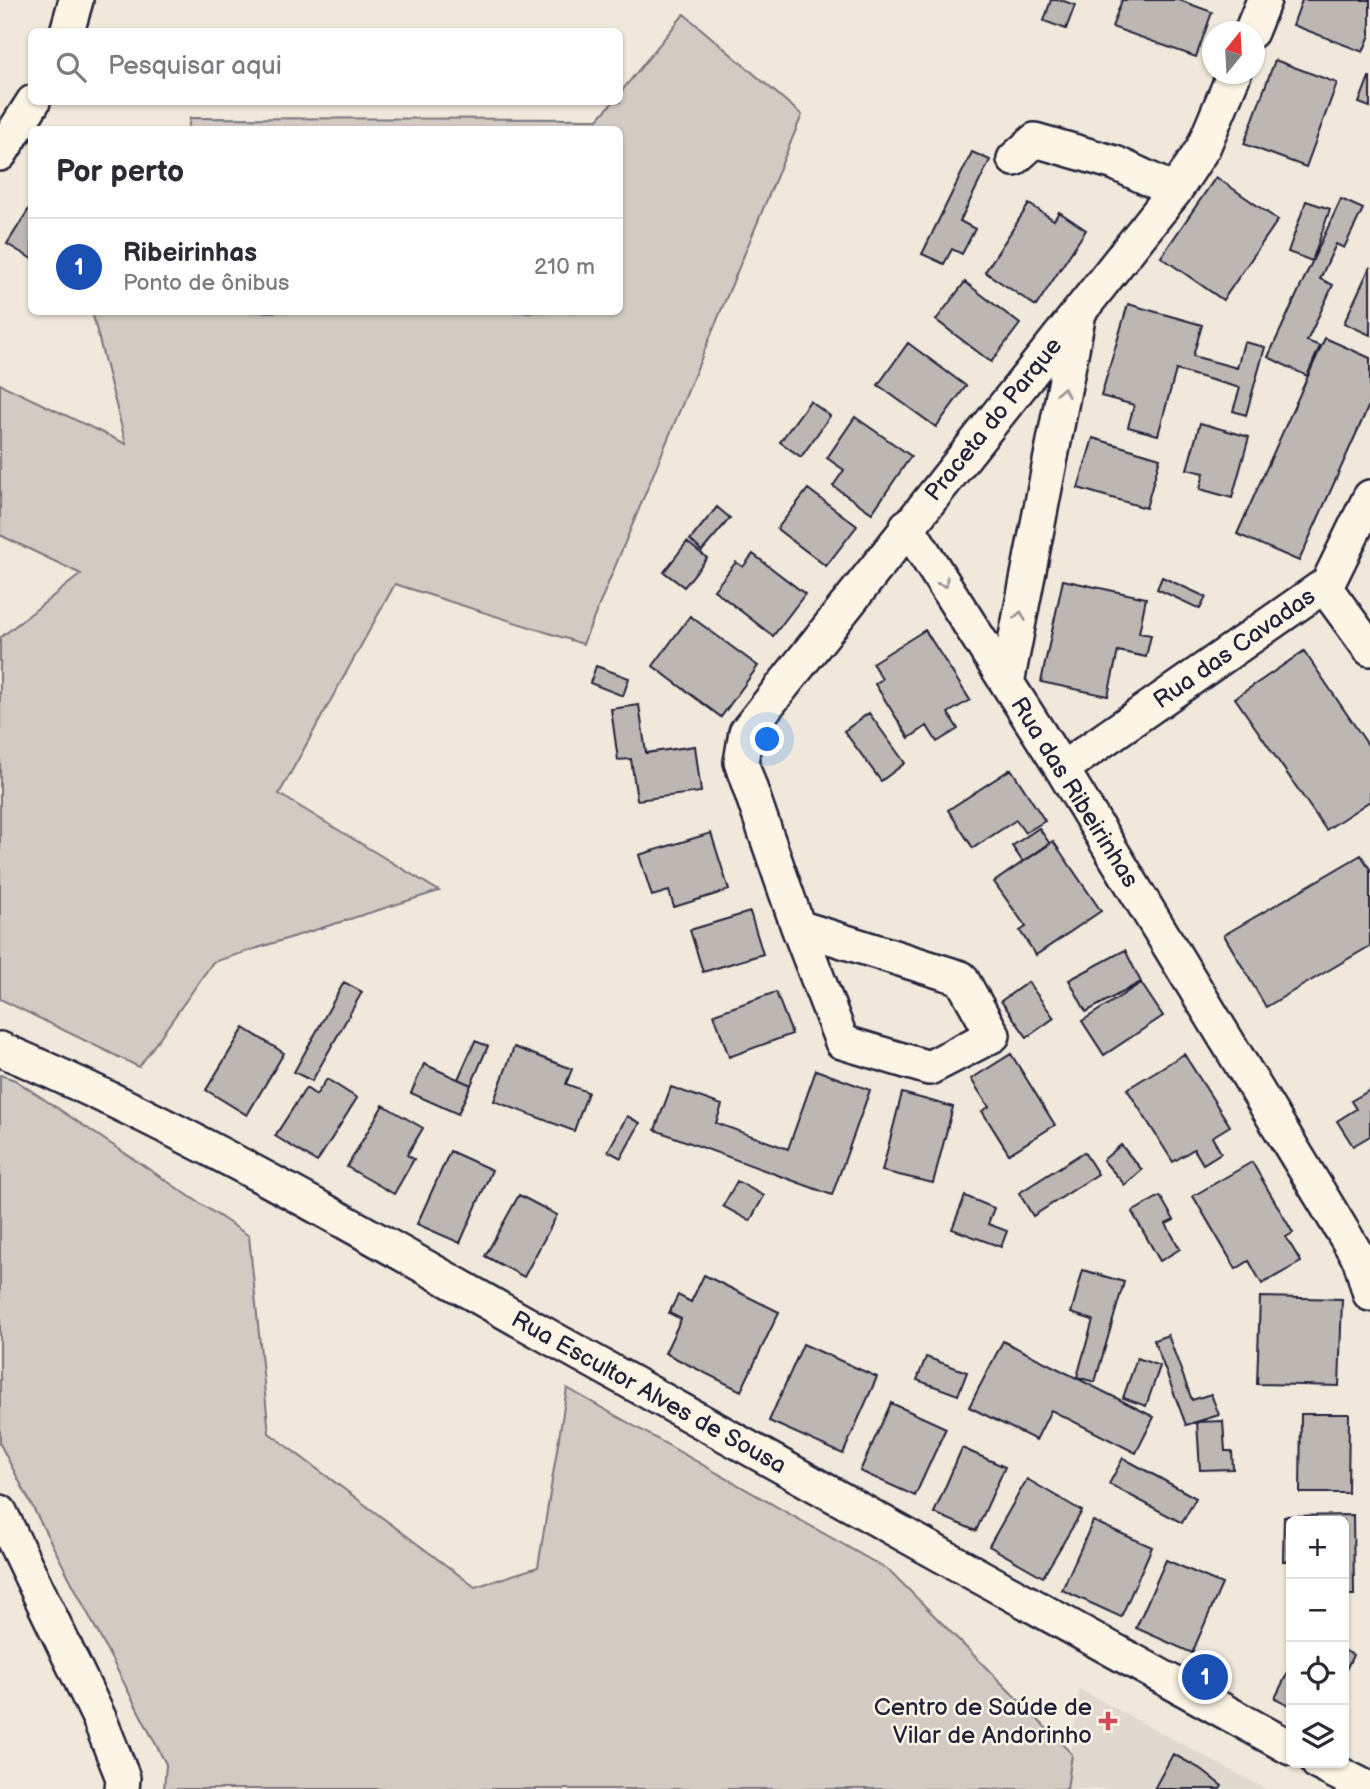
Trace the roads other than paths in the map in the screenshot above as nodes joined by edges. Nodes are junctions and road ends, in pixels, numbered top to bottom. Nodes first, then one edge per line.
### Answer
1 (76, 0) edge
2 (1264, 0) edge
3 (1255, 21) edge
4 (68, 28) edge
5 (1230, 84) edge
6 (31, 105) edge
7 (0, 154) edge
8 (1014, 159) dead end
9 (1175, 191) junction
10 (1079, 312) junction
11 (1370, 497) edge
12 (907, 526) junction
13 (1324, 586) junction
14 (1370, 649) edge
15 (1007, 682) junction
16 (1062, 769) junction
17 (798, 927) junction
18 (0, 1049) edge
19 (1370, 1294) edge
20 (0, 1512) edge
21 (1286, 1745) edge
22 (1328, 1768) edge
23 (122, 1789) edge
24 (1369, 1789) edge

1 - 4 street
2 - 3 street
5 - 9 street, Rua das Ribeirinhas
6 - 7 street
8 - 9 street
9 - 10 street, Rua das Ribeirinhas
10 - 12 street, Praceta do Parque
15 -> 10 street, Rua das Ribeirinhas
11 - 13 street, Rua das Cavadas
12 -> 15 street, Praceta do Parque
12 - 17 street, Praceta do Parque
13 - 14 street
13 - 16 street, Rua das Cavadas
15 - 16 street, Rua das Ribeirinhas
16 - 19 street, Rua das Ribeirinhas
17 - 17 street, Praceta do Parque
18 - 21 street, Rua Escultor Alves de Sousa
20 - 23 street
22 - 24 street

